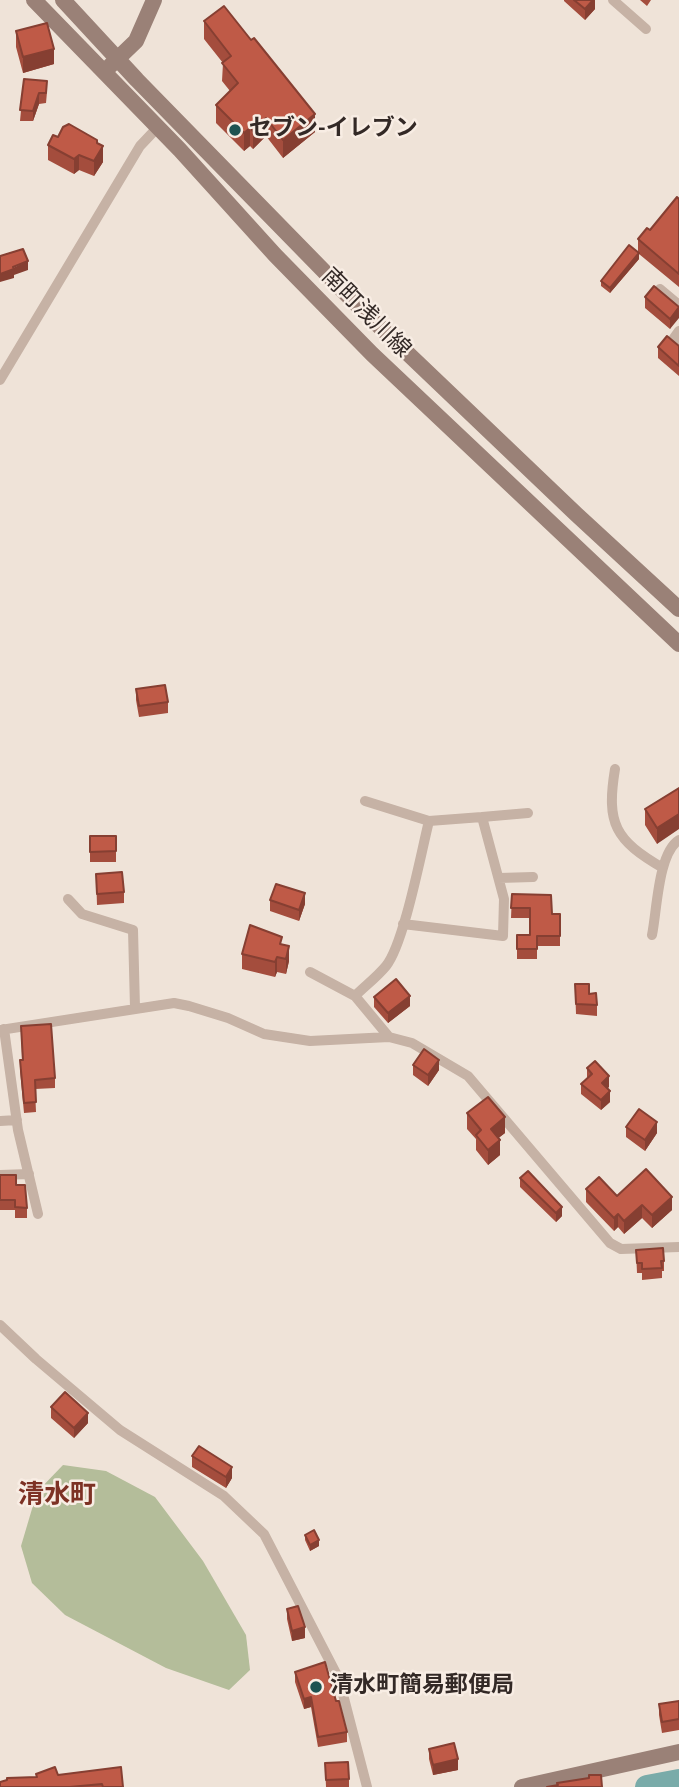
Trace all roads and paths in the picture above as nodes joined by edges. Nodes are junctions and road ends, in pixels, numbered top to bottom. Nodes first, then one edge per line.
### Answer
1 (34, 0) edge
2 (63, 0) edge
3 (154, 0) edge
4 (613, 0) edge
5 (646, 29) dead end
6 (118, 59) junction
7 (104, 73) junction
8 (157, 128) junction
9 (660, 289) edge
10 (679, 305) edge
11 (679, 331) edge
12 (679, 342) edge
13 (0, 380) edge
14 (679, 609) edge
15 (679, 644) edge
16 (615, 769) dead end
17 (365, 801) dead end
18 (528, 813) dead end
19 (482, 817) junction
20 (429, 821) junction
21 (679, 840) edge
22 (663, 868) junction
23 (533, 877) dead end
24 (499, 878) junction
25 (68, 899) dead end
26 (403, 924) junction
27 (652, 935) dead end
28 (310, 972) dead end
29 (355, 996) junction
30 (135, 1008) junction
31 (2, 1029) edge
32 (389, 1037) junction
33 (17, 1120) junction
34 (0, 1121) edge
35 (29, 1174) junction
36 (0, 1175) edge
37 (38, 1214) dead end
38 (679, 1247) edge
39 (0, 1325) edge
40 (679, 1752) edge
41 (367, 1787) edge
42 (522, 1787) edge

1 - 7 street, 南町浅川線
2 - 6 street, 南町浅川線
3 - 6 street
4 - 5 street
6 - 7 street
6 - 14 street, 南町浅川線
7 - 8 street, 南町浅川線
8 - 13 street
8 - 15 street, 南町浅川線
9 - 10 street
11 - 12 street
16 - 22 street
17 - 20 street
18 - 19 street
19 - 20 street
19 - 24 street
20 - 26 street
21 - 22 street
22 - 27 street
23 - 24 street
24 - 26 street
25 - 30 street
26 - 29 street
28 - 29 street
29 - 32 street
30 - 31 street
30 - 32 street
31 - 33 street
32 - 38 street
33 - 34 street
33 - 35 street
35 - 36 street
35 - 37 street
39 - 41 street
40 - 42 street

